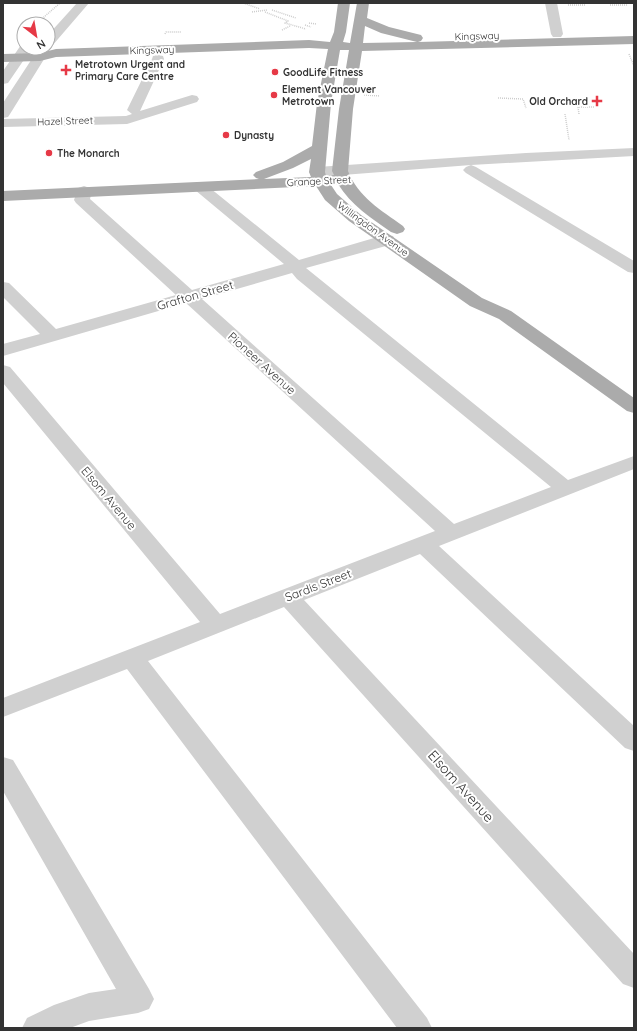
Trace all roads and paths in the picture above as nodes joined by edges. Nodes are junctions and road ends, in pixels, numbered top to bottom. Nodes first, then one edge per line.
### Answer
1 (60, 3) edge
2 (70, 3) edge
3 (83, 3) edge
4 (223, 3) edge
5 (234, 3) edge
6 (242, 3) edge
7 (344, 3) edge
8 (363, 3) edge
9 (551, 3) edge
10 (566, 5) dead end
11 (580, 5) edge
12 (585, 5) dead end
13 (610, 5) dead end
14 (628, 5) dead end
15 (260, 10) dead end
16 (268, 10) dead end
17 (272, 10) dead end
18 (252, 12) dead end
19 (265, 12) dead end
20 (45, 16) edge
21 (56, 18) edge
22 (361, 20) junction
23 (288, 21) junction
24 (309, 23) dead end
25 (341, 24) junction
26 (305, 26) dead end
27 (300, 27) dead end
28 (319, 31) junction
29 (634, 32) edge
30 (557, 34) junction
31 (56, 37) edge
32 (417, 38) junction
33 (634, 40) edge
34 (356, 43) junction
35 (336, 44) junction
36 (3, 50) edge
37 (56, 50) edge
38 (16, 51) edge
39 (16, 54) edge
40 (21, 56) edge
41 (42, 56) edge
42 (3, 58) edge
43 (158, 59) dead end
44 (3, 80) edge
45 (360, 95) dead end
46 (380, 96) dead end
47 (498, 98) dead end
48 (192, 99) dead end
49 (594, 107) dead end
50 (526, 108) dead end
51 (3, 114) edge
52 (565, 114) dead end
53 (579, 114) dead end
54 (130, 115) junction
55 (3, 123) edge
56 (563, 141) dead end
57 (320, 148) junction
58 (634, 152) edge
59 (634, 158) edge
60 (471, 170) junction
61 (261, 175) junction
62 (341, 175) junction
63 (319, 176) junction
64 (3, 185) edge
65 (200, 187) junction
66 (84, 191) junction
67 (3, 196) edge
68 (387, 240) junction
69 (634, 255) edge
70 (617, 258) junction
71 (295, 266) junction
72 (634, 268) edge
73 (3, 287) edge
74 (188, 297) junction
75 (506, 315) junction
76 (53, 336) junction
77 (3, 350) edge
78 (3, 371) edge
79 (634, 407) edge
80 (634, 462) edge
81 (565, 488) junction
82 (450, 533) junction
83 (423, 544) junction
84 (288, 597) junction
85 (216, 625) junction
86 (132, 658) junction
87 (3, 708) edge
88 (634, 740) edge
89 (3, 767) edge
90 (634, 975) edge
91 (38, 1028) edge
92 (416, 1028) edge

1 - 20 path
2 - 21 street
3 - 31 street
4 - 5 path
6 - 15 path
7 - 25 main road
8 - 22 main road
9 - 30 street
10 - 11 path
11 - 12 path
13 - 14 path
16 - 18 path
17 - 23 path
19 - 23 path
22 - 32 main road
22 - 34 main road
23 - 27 path
24 - 28 path
25 - 28 main road
25 - 35 main road
26 - 28 path
28 - 35 main road, Kingsway
28 - 37 main road, Kingsway
29 - 30 main road, Kingsway
30 - 32 main road, Kingsway
32 - 34 main road, Kingsway
33 - 34 main road, Kingsway
34 - 35 main road, Kingsway
34 - 62 main road
35 - 57 main road
36 - 38 main road, Kingsway
39 - 42 main road, Kingsway
40 - 44 street
41 - 51 street
43 - 54 street
45 - 46 path
47 - 50 path
48 - 54 street, Hazel Street
49 - 53 path
52 - 56 path
54 - 55 street, Hazel Street
57 - 61 main road
57 - 63 main road
58 - 62 street, Grange Street
59 - 60 street, Grange Street
60 - 62 street, Grange Street
60 - 70 street
61 - 63 main road, Grange Street
61 - 64 main road, Grange Street
62 - 63 main road, Grange Street
62 - 75 main road, Willingdon Avenue
63 - 65 main road, Grange Street
63 - 68 main road, Willingdon Avenue
65 - 66 main road, Grange Street
65 - 71 street
66 - 67 main road, Grange Street
66 - 74 street, Pioneer Avenue
68 - 71 street, Grafton Street
68 - 75 main road, Willingdon Avenue
69 - 70 street
70 - 72 street
71 - 74 street, Grafton Street
71 - 81 street
73 - 76 street
74 - 76 street, Grafton Street
74 - 82 street, Pioneer Avenue
75 - 79 main road, Willingdon Avenue
76 - 77 street, Grafton Street
78 - 85 street, Elsom Avenue
80 - 81 street, Sardis Street
81 - 82 street, Sardis Street
82 - 83 street, Sardis Street
83 - 84 street, Sardis Street
83 - 88 street
84 - 85 street, Sardis Street
84 - 90 street, Elsom Avenue
85 - 86 street, Sardis Street
86 - 87 street, Sardis Street
86 - 92 street
89 - 91 street

